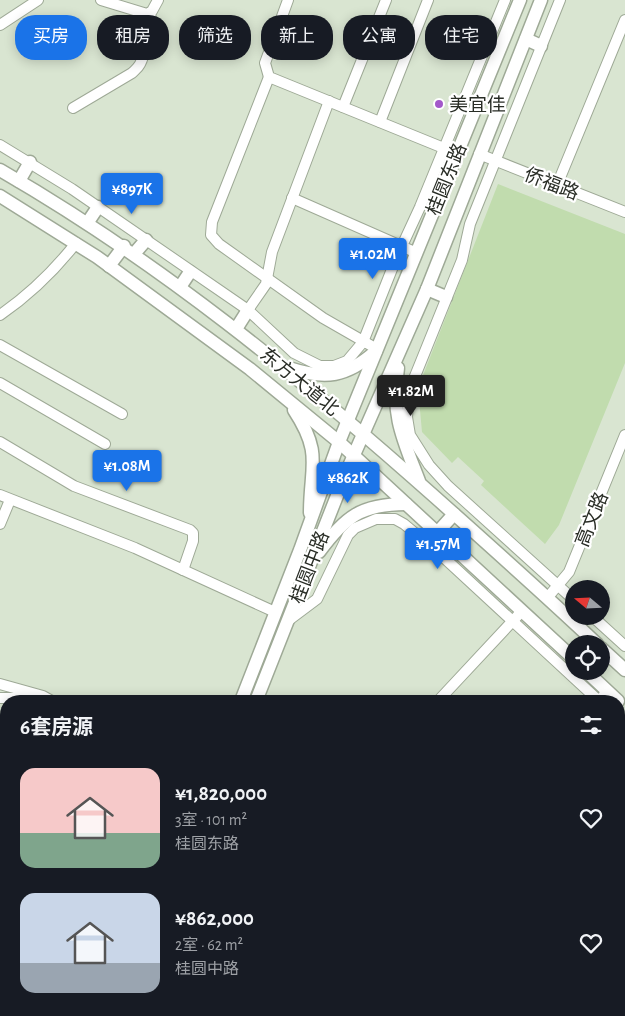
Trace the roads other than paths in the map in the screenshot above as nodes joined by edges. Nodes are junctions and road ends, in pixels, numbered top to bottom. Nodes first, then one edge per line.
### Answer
1 (38, 0) edge
2 (100, 0) edge
3 (158, 0) edge
4 (288, 0) edge
5 (386, 0) edge
6 (428, 0) edge
7 (505, 0) edge
8 (520, 0) edge
9 (542, 0) edge
10 (560, 0) edge
11 (150, 13) junction
12 (625, 20) edge
13 (0, 25) edge
14 (501, 30) junction
15 (526, 39) junction
16 (541, 46) junction
17 (269, 77) junction
18 (329, 101) junction
19 (343, 107) junction
20 (73, 108) dead end
21 (380, 122) junction
22 (0, 145) edge
23 (450, 151) junction
24 (479, 154) junction
25 (495, 161) junction
26 (30, 162) junction
27 (0, 170) edge
28 (19, 181) junction
29 (557, 185) junction
30 (0, 196) edge
31 (292, 198) junction
32 (98, 206) junction
33 (625, 212) edge
34 (88, 222) junction
35 (146, 240) junction
36 (76, 243) junction
37 (402, 245) junction
38 (129, 250) junction
39 (417, 253) junction
40 (109, 266) junction
41 (190, 272) junction
42 (268, 278) junction
43 (180, 287) junction
44 (427, 289) junction
45 (446, 297) junction
46 (248, 310) junction
47 (0, 315) edge
48 (236, 330) junction
49 (363, 342) junction
50 (0, 345) edge
51 (377, 349) junction
52 (400, 350) junction
53 (282, 365) junction
54 (0, 383) edge
55 (288, 400) junction
56 (122, 414) dead end
57 (349, 421) junction
58 (363, 434) junction
59 (625, 435) edge
60 (0, 442) edge
61 (339, 442) junction
62 (105, 444) dead end
63 (354, 455) junction
64 (420, 484) junction
65 (0, 495) edge
66 (10, 500) junction
67 (406, 504) junction
68 (454, 514) junction
69 (310, 523) junction
70 (0, 524) edge
71 (437, 533) junction
72 (309, 563) junction
73 (183, 570) junction
74 (558, 587) junction
75 (565, 593) edge
76 (548, 597) junction
77 (522, 611) junction
78 (275, 612) junction
79 (288, 620) junction
80 (512, 624) junction
81 (602, 625) edge
82 (588, 635) edge
83 (625, 646) edge
84 (565, 652) edge
85 (610, 656) edge
86 (625, 670) edge
87 (592, 680) edge
88 (0, 684) edge
89 (34, 695) edge
90 (243, 695) edge
91 (259, 695) edge
92 (444, 695) edge
93 (602, 695) edge
94 (602, 695) edge

1 - 13 street
2 - 11 street
3 - 11 street
4 - 17 street
5 - 19 street
6 - 21 street
7 - 14 street
8 - 14 main road, 桂圆东路
9 - 15 main road, 桂圆东路
10 - 16 street
11 - 20 street
12 - 29 street
14 - 23 main road, 桂圆东路
15 - 16 main road
15 - 24 main road, 桂圆东路
16 - 25 street
17 - 18 street
17 - 42 street
18 - 19 street
18 - 31 street
19 - 21 street
21 - 23 street
22 - 26 street
23 - 37 street
23 - 39 main road, 桂圆东路
24 - 25 street, 侨福路
24 - 44 main road, 桂圆东路
25 - 29 street, 侨福路
25 - 45 street
26 - 28 main road
26 - 32 street
27 - 28 main road, 东方大道北
28 - 34 main road, 东方大道北
29 - 33 street, 侨福路
30 - 36 main road, 东方大道北
31 - 37 street
31 - 42 street
32 - 34 main road
32 - 35 street
34 - 38 main road, 东方大道北
35 - 38 main road
35 - 41 street
36 - 40 main road, 东方大道北
36 - 47 street
37 - 39 street
37 - 49 street
38 - 40 main road
38 - 43 main road, 东方大道北
39 - 51 main road, 桂圆东路
40 - 55 main road, 东方大道北
41 - 43 main road
41 - 46 street
42 - 46 street
42 - 49 street
43 - 48 main road, 东方大道北
44 - 45 main road
44 - 52 main road, 桂圆东路
45 - 74 street
46 - 48 main road
46 - 49 street
48 - 53 main road, 东方大道北
49 - 51 street
50 - 56 street
51 - 53 main road
51 - 57 main road, 桂圆东路
52 - 58 main road, 桂圆东路
52 - 64 main road
53 - 57 main road, 东方大道北
54 - 62 street
55 - 61 main road, 东方大道北
55 - 69 main road
57 - 58 main road, 东方大道北
57 - 61 main road, 桂圆东路
58 - 63 main road, 桂圆中路
58 - 64 main road, 东方大道北
59 - 74 street, 高文路
60 - 73 street
61 - 63 main road, 东方大道北
61 - 69 main road, 桂圆中路
63 - 67 main road, 东方大道北
63 - 72 main road, 桂圆中路
64 - 68 main road, 东方大道北
65 - 66 street
66 - 70 street
66 - 73 street
67 - 71 main road, 东方大道北
67 - 72 main road
68 - 71 main road
68 - 76 main road, 东方大道北
69 - 78 main road, 桂圆中路
71 - 77 main road, 东方大道北
72 - 79 main road, 桂圆中路
73 - 78 street
74 - 75 street
74 - 76 street, 高文路
76 - 82 main road, 东方大道北
77 - 80 street
77 - 84 main road, 东方大道北
78 - 90 main road, 桂圆中路
79 - 80 street
79 - 91 main road, 桂圆中路
80 - 92 street
80 - 93 street
81 - 83 street
85 - 86 main road
87 - 94 main road
88 - 89 street

